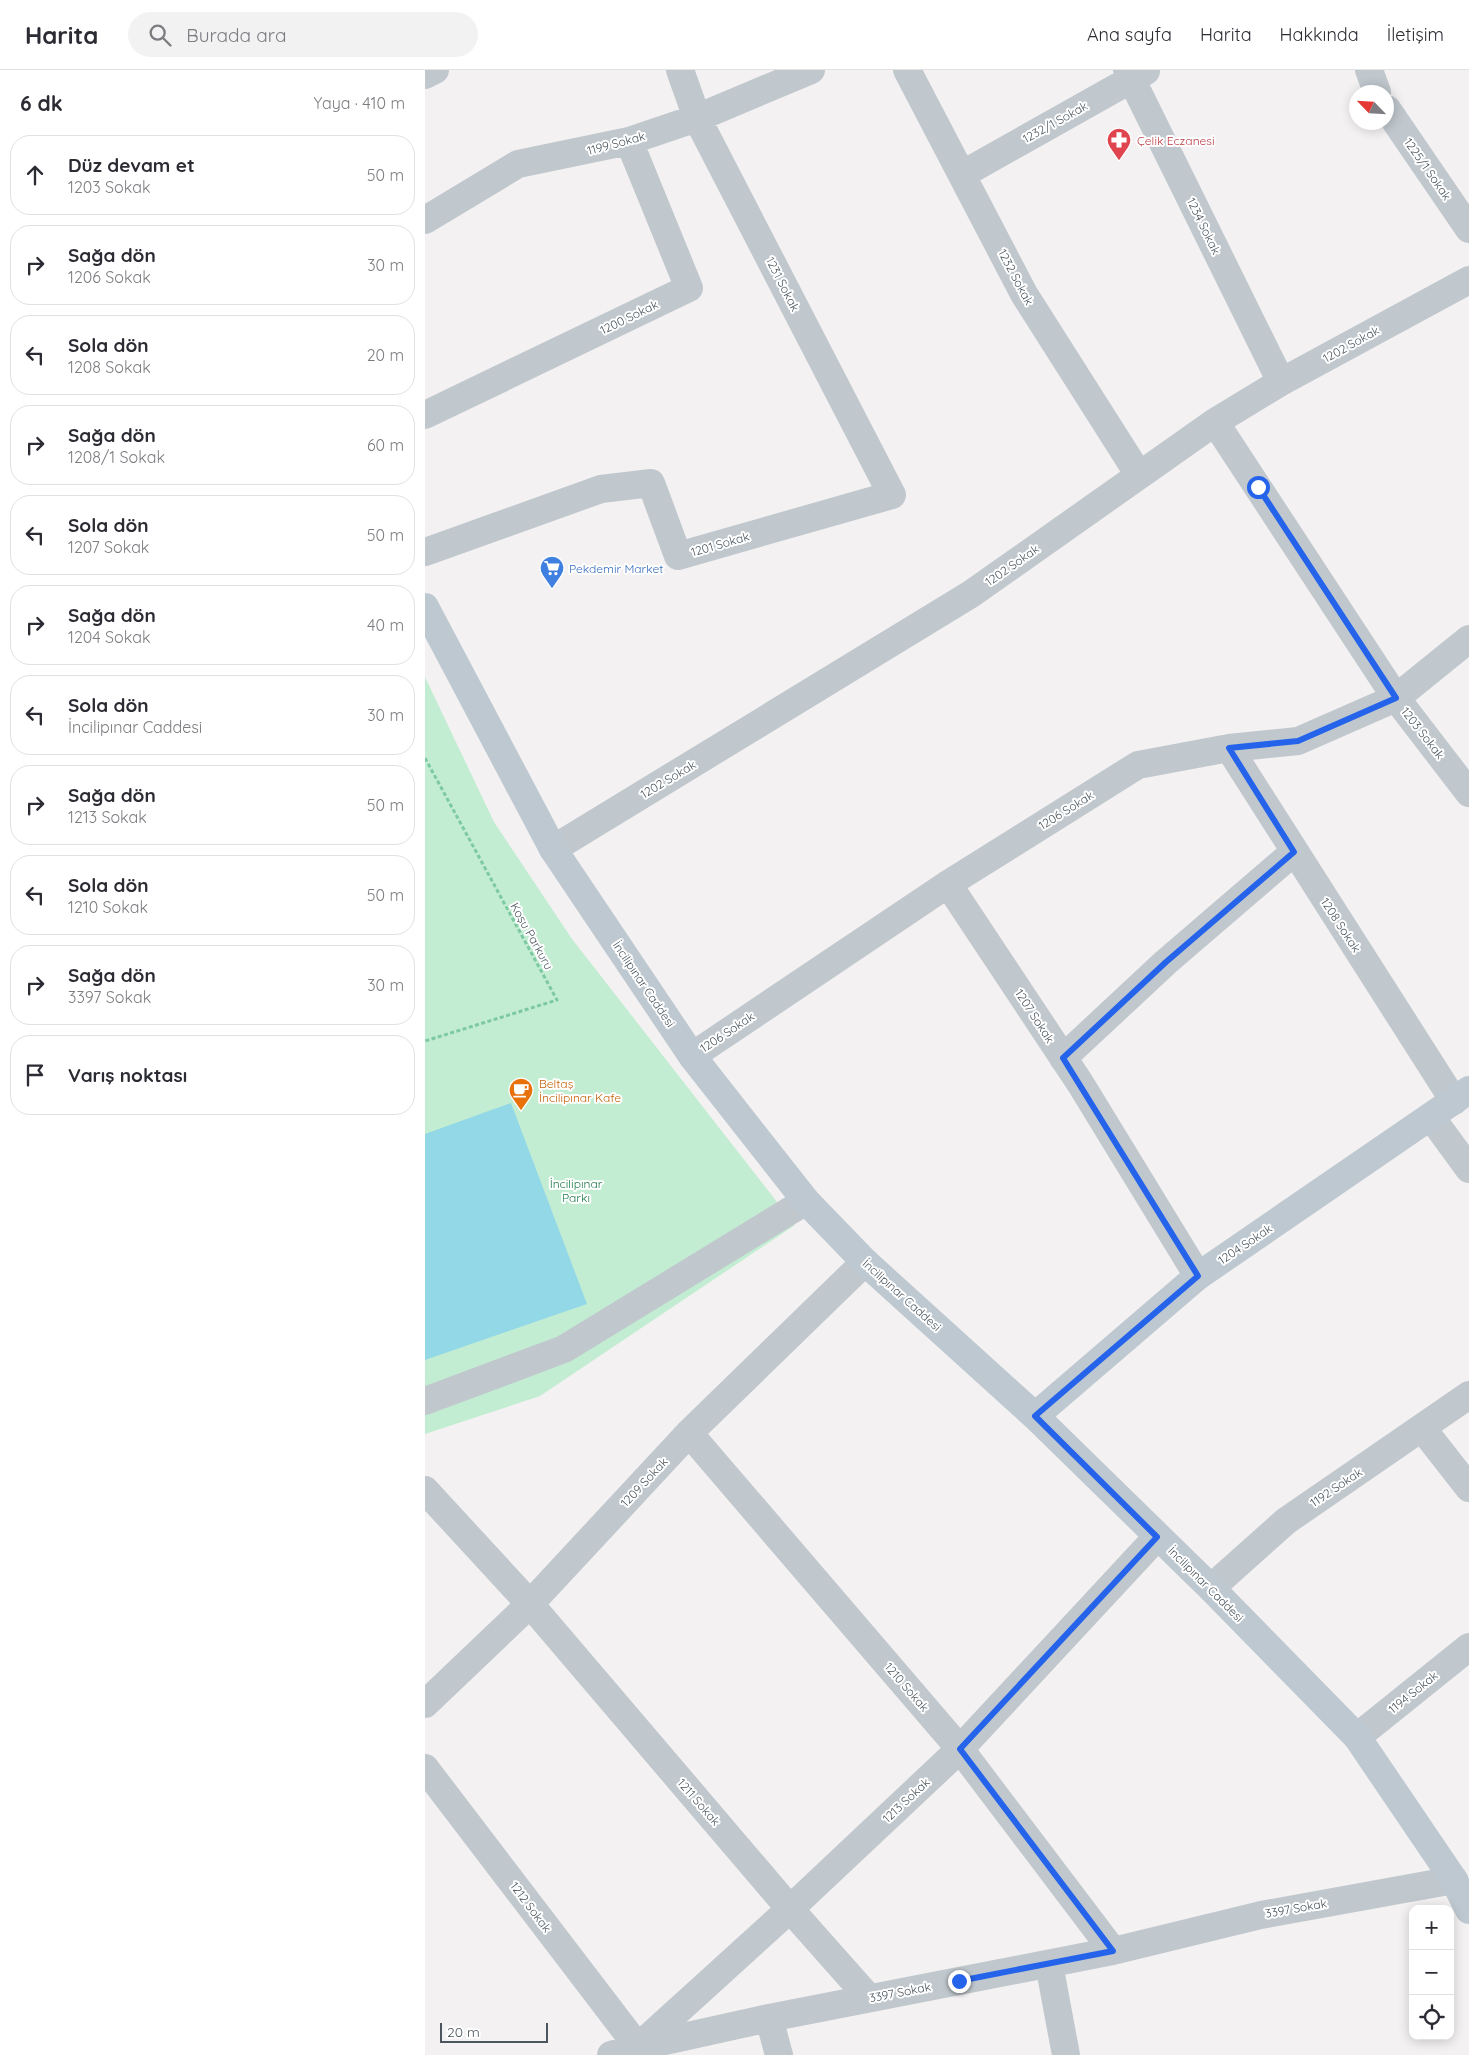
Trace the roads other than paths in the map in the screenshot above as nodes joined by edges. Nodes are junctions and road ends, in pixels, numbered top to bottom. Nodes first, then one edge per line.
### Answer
1 (435, 70) edge
2 (680, 70) edge
3 (811, 70) edge
4 (907, 70) edge
5 (1369, 70) edge
6 (1135, 73) edge
7 (425, 75) edge
8 (1374, 85) edge
9 (697, 118) junction
10 (1394, 119) edge
11 (629, 141) junction
12 (963, 174) junction
13 (425, 220) edge
14 (1469, 228) edge
15 (1469, 280) edge
16 (1281, 382) junction
17 (425, 415) edge
18 (1215, 422) junction
19 (1139, 476) junction
20 (892, 495) joint
21 (425, 552) edge
22 (425, 606) edge
23 (1469, 639) edge
24 (1396, 698) junction
25 (1229, 748) junction
26 (1469, 792) edge
27 (553, 849) junction
28 (1294, 852) junction
29 (948, 884) junction
30 (692, 1056) junction
31 (1063, 1058) junction
32 (1462, 1095) edge
33 (1431, 1117) junction
34 (1469, 1169) edge
35 (807, 1201) junction
36 (865, 1262) junction
37 (1198, 1276) junction
38 (1469, 1395) edge
39 (425, 1401) edge
40 (1035, 1416) junction
41 (1422, 1428) junction
42 (689, 1433) junction
43 (1469, 1488) edge
44 (425, 1490) edge
45 (1157, 1537) junction
46 (1211, 1588) junction
47 (529, 1604) junction
48 (1469, 1647) edge
49 (425, 1704) edge
50 (1357, 1737) junction
51 (960, 1749) junction
52 (425, 1768) edge
53 (1455, 1880) junction
54 (790, 1909) junction
55 (1469, 1910) edge
56 (1113, 1951) junction
57 (1049, 1964) junction
58 (869, 1998) junction
59 (769, 2018) junction
60 (638, 2047) junction
61 (611, 2055) edge
62 (779, 2055) edge
63 (1066, 2055) edge

1 - 7 street
2 - 9 street, 1231 Sokak
3 - 9 street, 1199 Sokak
4 - 12 street, 1232 Sokak
5 - 8 street
6 - 12 street, 1232/1 Sokak
6 - 16 street, 1234 Sokak
9 - 11 street, 1199 Sokak
9 - 20 street, 1231 Sokak
10 - 14 street, 1225/1 Sokak
11 - 13 street, 1199 Sokak
11 - 17 street, 1200 Sokak
12 - 19 street, 1232 Sokak
15 - 16 street, 1202 Sokak
16 - 18 street, 1202 Sokak
18 - 19 street, 1202 Sokak
18 - 24 street, 1203 Sokak
19 - 27 street, 1202 Sokak
20 - 21 street, 1201 Sokak
22 - 27 main road, İncilipınar Caddesi
23 - 24 street, 1206 Sokak
24 - 25 street, 1206 Sokak
24 - 26 street, 1203 Sokak
25 - 28 street, 1208 Sokak
25 - 29 street, 1206 Sokak
27 - 30 main road, İncilipınar Caddesi
28 - 31 street
28 - 32 street, 1208 Sokak
29 - 30 street, 1206 Sokak
29 - 31 street, 1207 Sokak
30 - 35 main road, İncilipınar Caddesi
31 - 37 street, 1207 Sokak
32 - 33 main road, 1204 Sokak
33 - 34 street
33 - 37 main road, 1204 Sokak
35 - 36 main road, İncilipınar Caddesi
35 - 39 street
36 - 40 main road, İncilipınar Caddesi
36 - 42 street, 1209 Sokak
37 - 40 main road, 1204 Sokak
38 - 41 street, 1192 Sokak
40 - 45 main road, İncilipınar Caddesi
41 - 43 street
41 - 46 street, 1192 Sokak
42 - 47 street, 1209 Sokak
42 - 51 street, 1210 Sokak
44 - 47 street, 1211 Sokak
45 - 46 main road, İncilipınar Caddesi
45 - 51 street, 1213 Sokak
46 - 50 main road, İncilipınar Caddesi
47 - 49 street, 1209 Sokak
47 - 54 street, 1211 Sokak
48 - 50 street, 1194 Sokak
50 - 53 main road, İncilipınar Caddesi
51 - 54 street, 1213 Sokak
51 - 56 street, 1210 Sokak
52 - 60 street, 1212 Sokak
53 - 55 main road, İncilipınar Caddesi
53 - 56 street, 3397 Sokak
54 - 58 street, 1211 Sokak
54 - 60 street, 1213 Sokak
56 - 57 street, 3397 Sokak
57 - 58 street, 3397 Sokak
57 - 63 street
58 - 59 street, 3397 Sokak
59 - 60 street, 3397 Sokak
59 - 62 street
60 - 61 street, 3397 Sokak

